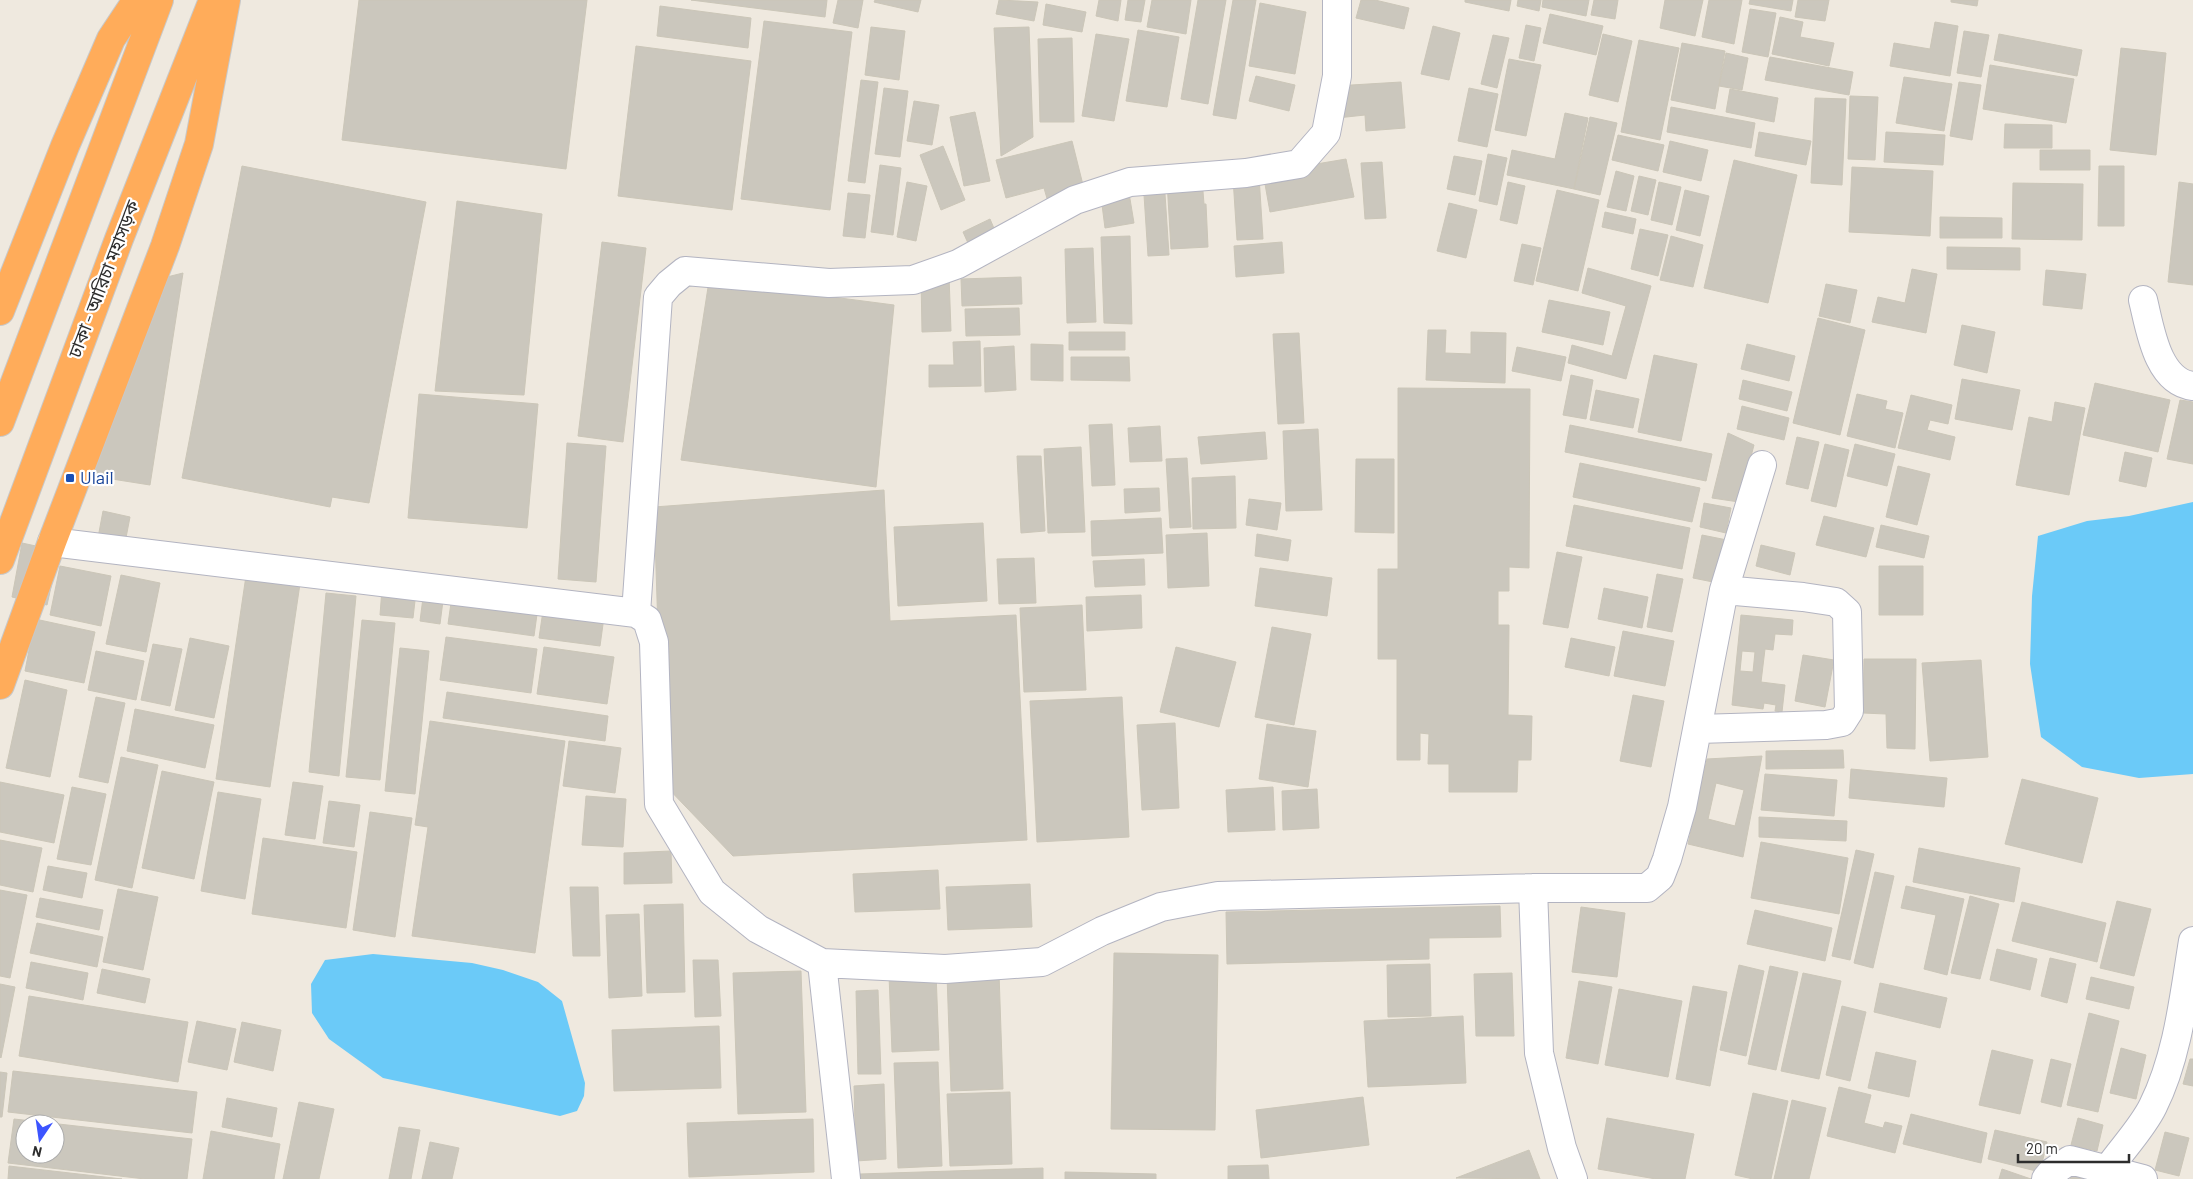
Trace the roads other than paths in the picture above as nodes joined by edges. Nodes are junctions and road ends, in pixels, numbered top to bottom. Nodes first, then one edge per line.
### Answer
1 (137, 0) edge
2 (159, 0) edge
3 (213, 0) edge
4 (226, 0) edge
5 (1337, 0) edge
6 (2143, 300) dead end
7 (0, 311) edge
8 (2193, 386) edge
9 (0, 422) edge
10 (1762, 466) dead end
11 (52, 542) junction
12 (0, 560) edge
13 (1724, 590) junction
14 (636, 613) junction
15 (0, 685) edge
16 (1698, 729) junction
17 (1533, 888) junction
18 (2193, 941) edge
19 (822, 964) junction
20 (2108, 1169) junction
21 (846, 1179) edge
22 (1573, 1179) edge
23 (2046, 1179) edge
24 (2143, 1179) edge

1 - 7 highway
2 - 9 highway
3 - 12 highway, ঢাকা - আরিচা মহাসড়ক
4 - 11 highway
5 - 14 street
6 - 8 street
10 - 13 street
11 - 14 street
11 - 15 highway
13 - 16 street
13 - 16 street
14 - 19 street
16 - 17 street
17 - 19 street
17 - 22 street
18 - 20 street
19 - 21 street
20 - 23 street
20 - 24 street

